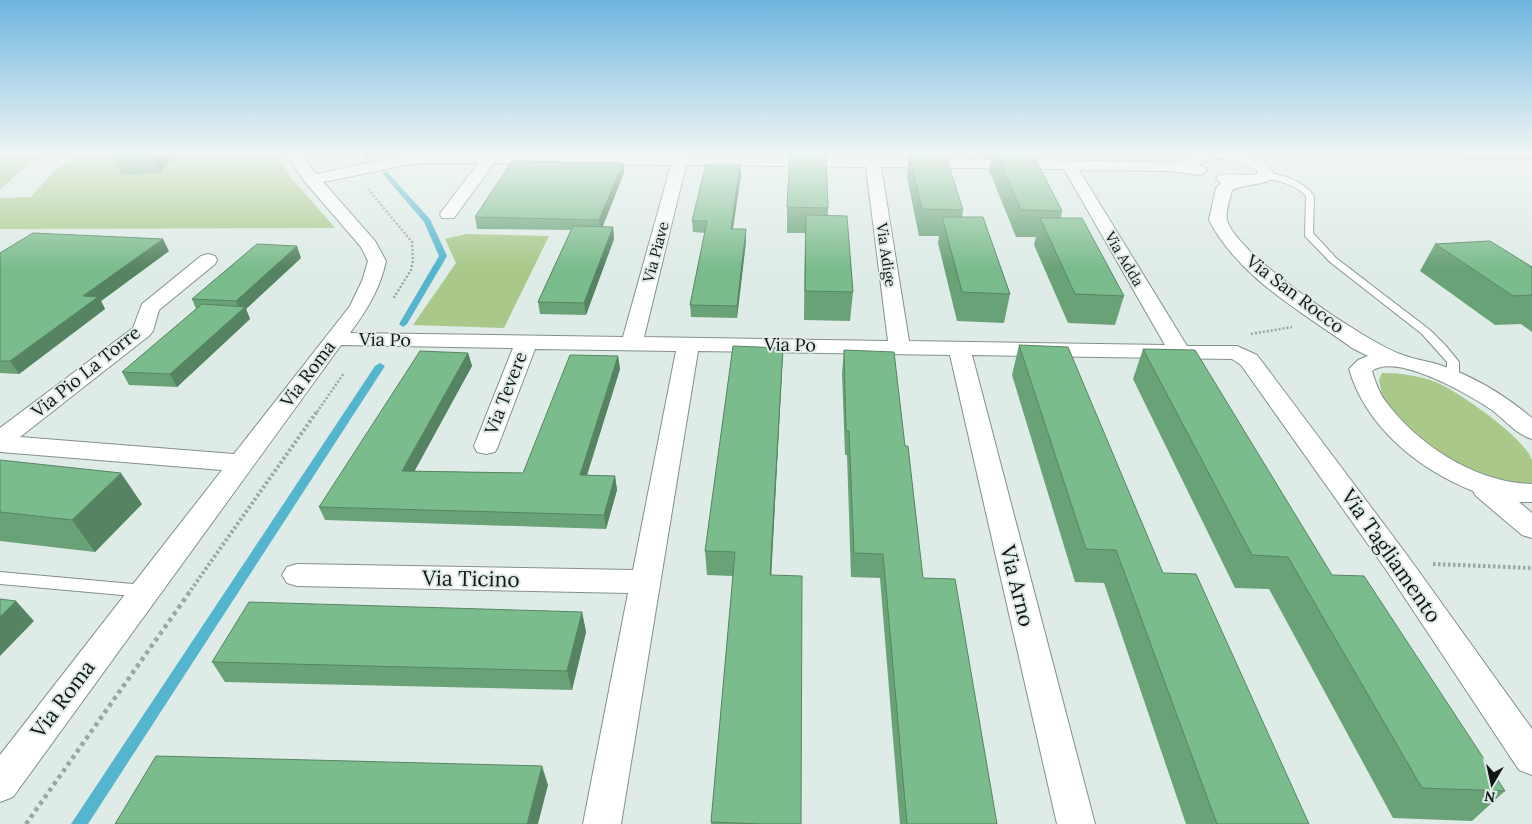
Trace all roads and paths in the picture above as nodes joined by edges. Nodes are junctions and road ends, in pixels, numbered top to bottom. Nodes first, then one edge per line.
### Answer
1 (321, 190) edge
2 (466, 190) edge
3 (672, 190) edge
4 (877, 190) edge
5 (1083, 190) edge
6 (1216, 190) edge
7 (1306, 190) edge
8 (448, 214) dead end
9 (208, 260) dead end
10 (334, 339) junction
11 (527, 341) junction
12 (632, 343) junction
13 (688, 344) junction
14 (899, 347) junction
15 (959, 348) junction
16 (1180, 352) junction
17 (1374, 355) junction
18 (1244, 357) joint
19 (1453, 378) junction
20 (1532, 431) edge
21 (0, 440) edge
22 (0, 444) edge
23 (486, 446) dead end
24 (241, 463) junction
25 (1479, 485) junction
26 (1532, 493) edge
27 (1532, 528) edge
28 (1397, 563) junction
29 (1532, 568) edge
30 (297, 575) dead end
31 (0, 578) edge
32 (645, 582) junction
33 (144, 591) junction
34 (1532, 758) edge
35 (0, 784) edge
36 (602, 824) edge
37 (1076, 824) edge

1 - 10 street, Via Roma
2 - 8 street
3 - 12 street, Via Piave
4 - 14 street, Via Adige
5 - 16 street, Via Adda
6 - 17 street, Via San Rocco
7 - 19 lane
9 - 21 street, Via Pio La Torre
10 - 11 street, Via Po
10 - 24 street, Via Roma
11 - 12 street, Via Po
11 - 23 street, Via Tevere
12 - 13 street, Via Po
13 - 14 street, Via Po
13 - 32 street
14 - 15 street, Via Po
15 - 16 street, Via Po
15 - 37 street, Via Arno
16 - 18 street, Via Po
17 - 19 street, Via San Rocco
17 - 25 street
18 - 28 street, Via Tagliamento
19 - 20 street, Via San Rocco
22 - 24 street
24 - 33 street, Via Roma
25 - 26 street
25 - 27 street
28 - 29 path
28 - 34 street, Via Tagliamento
30 - 32 street, Via Ticino
31 - 33 lane
32 - 36 street
33 - 35 street, Via Roma

